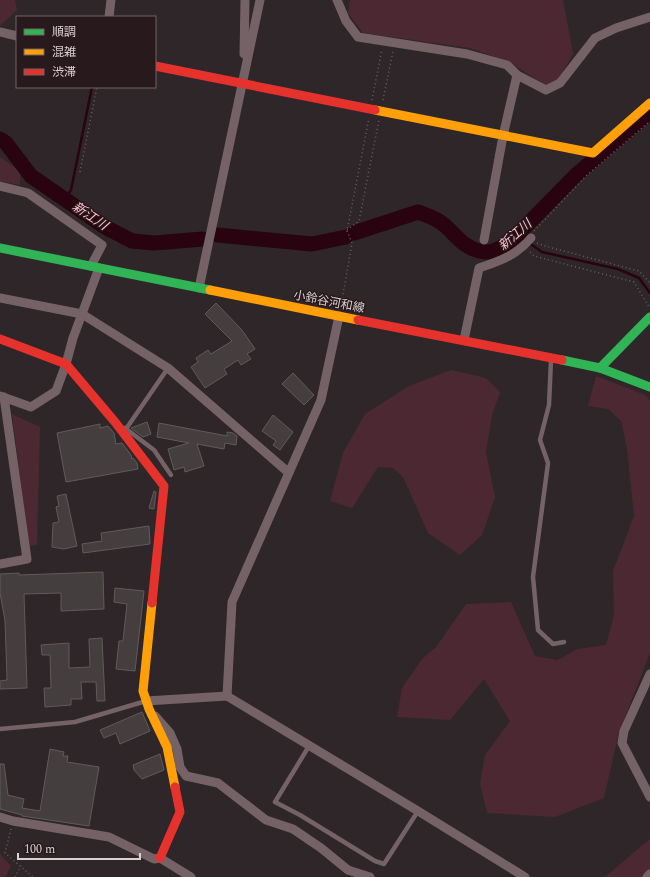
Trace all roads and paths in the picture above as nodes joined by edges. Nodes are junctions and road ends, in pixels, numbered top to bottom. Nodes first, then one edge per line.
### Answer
1 (111, 0) edge
2 (245, 0) edge
3 (260, 0) edge
4 (338, 0) edge
5 (109, 16) edge
6 (650, 17) edge
7 (0, 32) edge
8 (16, 36) edge
9 (383, 41) junction
10 (394, 43) junction
11 (156, 66) edge
12 (244, 74) junction
13 (517, 75) junction
14 (242, 84) junction
15 (97, 88) edge
16 (650, 103) edge
17 (371, 110) junction
18 (381, 111) junction
19 (650, 121) edge
20 (503, 136) junction
21 (80, 172) dead end
22 (0, 186) edge
23 (347, 231) junction
24 (531, 238) junction
25 (484, 240) dead end
26 (524, 246) junction
27 (0, 248) edge
28 (95, 267) junction
29 (650, 283) edge
30 (199, 288) junction
31 (0, 298) edge
32 (650, 308) edge
33 (82, 314) junction
34 (339, 316) junction
35 (650, 317) edge
36 (0, 339) edge
37 (464, 340) junction
38 (552, 358) junction
39 (66, 364) junction
40 (168, 368) junction
41 (600, 368) junction
42 (650, 387) edge
43 (2, 397) edge
44 (115, 422) junction
45 (126, 429) junction
46 (290, 473) junction
47 (171, 475) dead end
48 (0, 564) edge
49 (564, 642) dead end
50 (650, 674) edge
51 (227, 696) junction
52 (147, 705) junction
53 (0, 729) edge
54 (310, 746) junction
55 (650, 797) edge
56 (418, 811) junction
57 (0, 817) edge
58 (13, 821) junction
59 (160, 858) junction
60 (21, 866) junction
61 (650, 874) edge
62 (15, 877) edge
63 (33, 877) edge
64 (191, 877) edge
65 (370, 877) edge
66 (525, 877) edge
67 (647, 877) edge

1 - 5 street
2 - 12 street
3 - 12 street
4 - 9 street
6 - 13 street
7 - 8 street
9 - 10 street
9 - 17 path
10 - 13 street
10 - 18 path
11 - 14 street
12 - 14 street
13 - 20 street
14 - 17 street
14 - 30 street
15 - 21 path
16 - 20 street
17 - 18 street
17 - 23 path
18 - 20 street
18 - 23 path
19 - 24 path
20 - 25 street
22 - 28 street
23 - 34 path
24 - 26 street
24 - 29 path
26 - 32 path
26 - 37 street
27 - 28 street, 小鈴谷河和線
28 - 30 street, 小鈴谷河和線
28 - 33 street
30 - 34 street, 小鈴谷河和線
31 - 33 street
33 - 39 street
33 - 40 street
34 - 37 street, 小鈴谷河和線
34 - 46 street
35 - 41 street
36 - 39 street
37 - 38 street, 小鈴谷河和線
38 - 41 street, 小鈴谷河和線
38 - 49 lane
39 - 43 street
39 - 44 street
40 - 45 lane
40 - 46 street
41 - 42 street, 小鈴谷河和線
43 - 48 street
44 - 45 lane
44 - 52 street
45 - 47 lane
46 - 51 street
50 - 55 street
51 - 52 street
51 - 54 street
52 - 53 lane
52 - 59 street
52 - 65 street
54 - 56 street
54 - 56 lane
56 - 66 street
57 - 58 street
58 - 59 street
58 - 60 path
59 - 64 street
60 - 62 path
60 - 63 path
61 - 67 street

